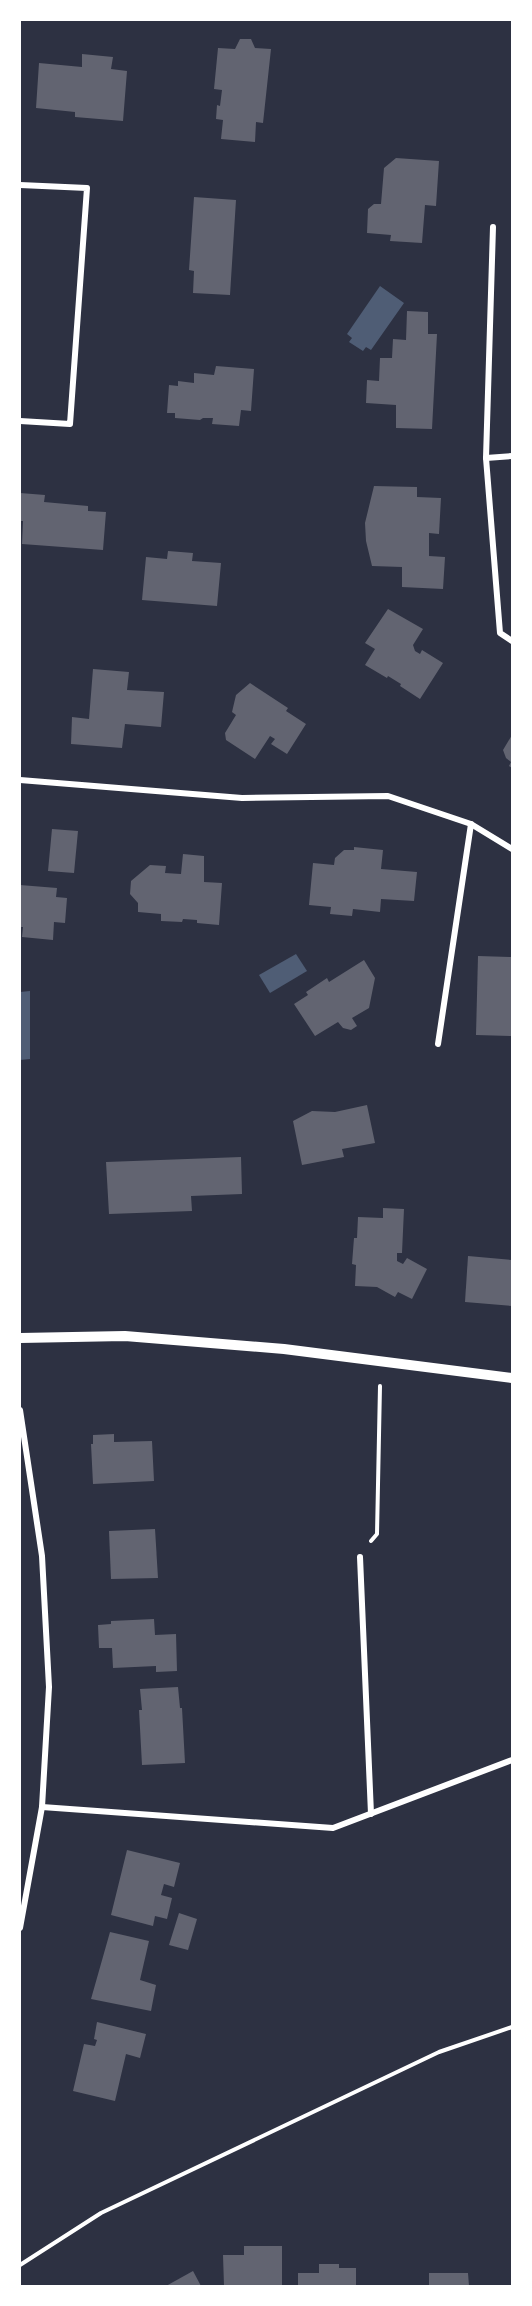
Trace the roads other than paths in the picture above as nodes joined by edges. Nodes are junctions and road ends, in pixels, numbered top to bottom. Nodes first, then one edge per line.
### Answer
1 (20, 185) edge
2 (493, 227) dead end
3 (20, 421) edge
4 (513, 456) edge
5 (486, 458) junction
6 (513, 641) edge
7 (20, 780) edge
8 (471, 824) junction
9 (513, 849) edge
10 (438, 1044) dead end
11 (20, 1338) edge
12 (513, 1378) edge
13 (20, 1410) edge
14 (360, 1557) road end
15 (513, 1760) edge
16 (42, 1807) junction
17 (371, 1814) junction
18 (23, 1898) edge
19 (20, 1928) edge

1 - 3 street
2 - 5 street
4 - 5 street
5 - 6 street
7 - 8 street
8 - 9 street
8 - 10 street
11 - 12 street
13 - 16 street
14 - 17 street
15 - 17 street
16 - 17 street
16 - 18 street
18 - 19 street

